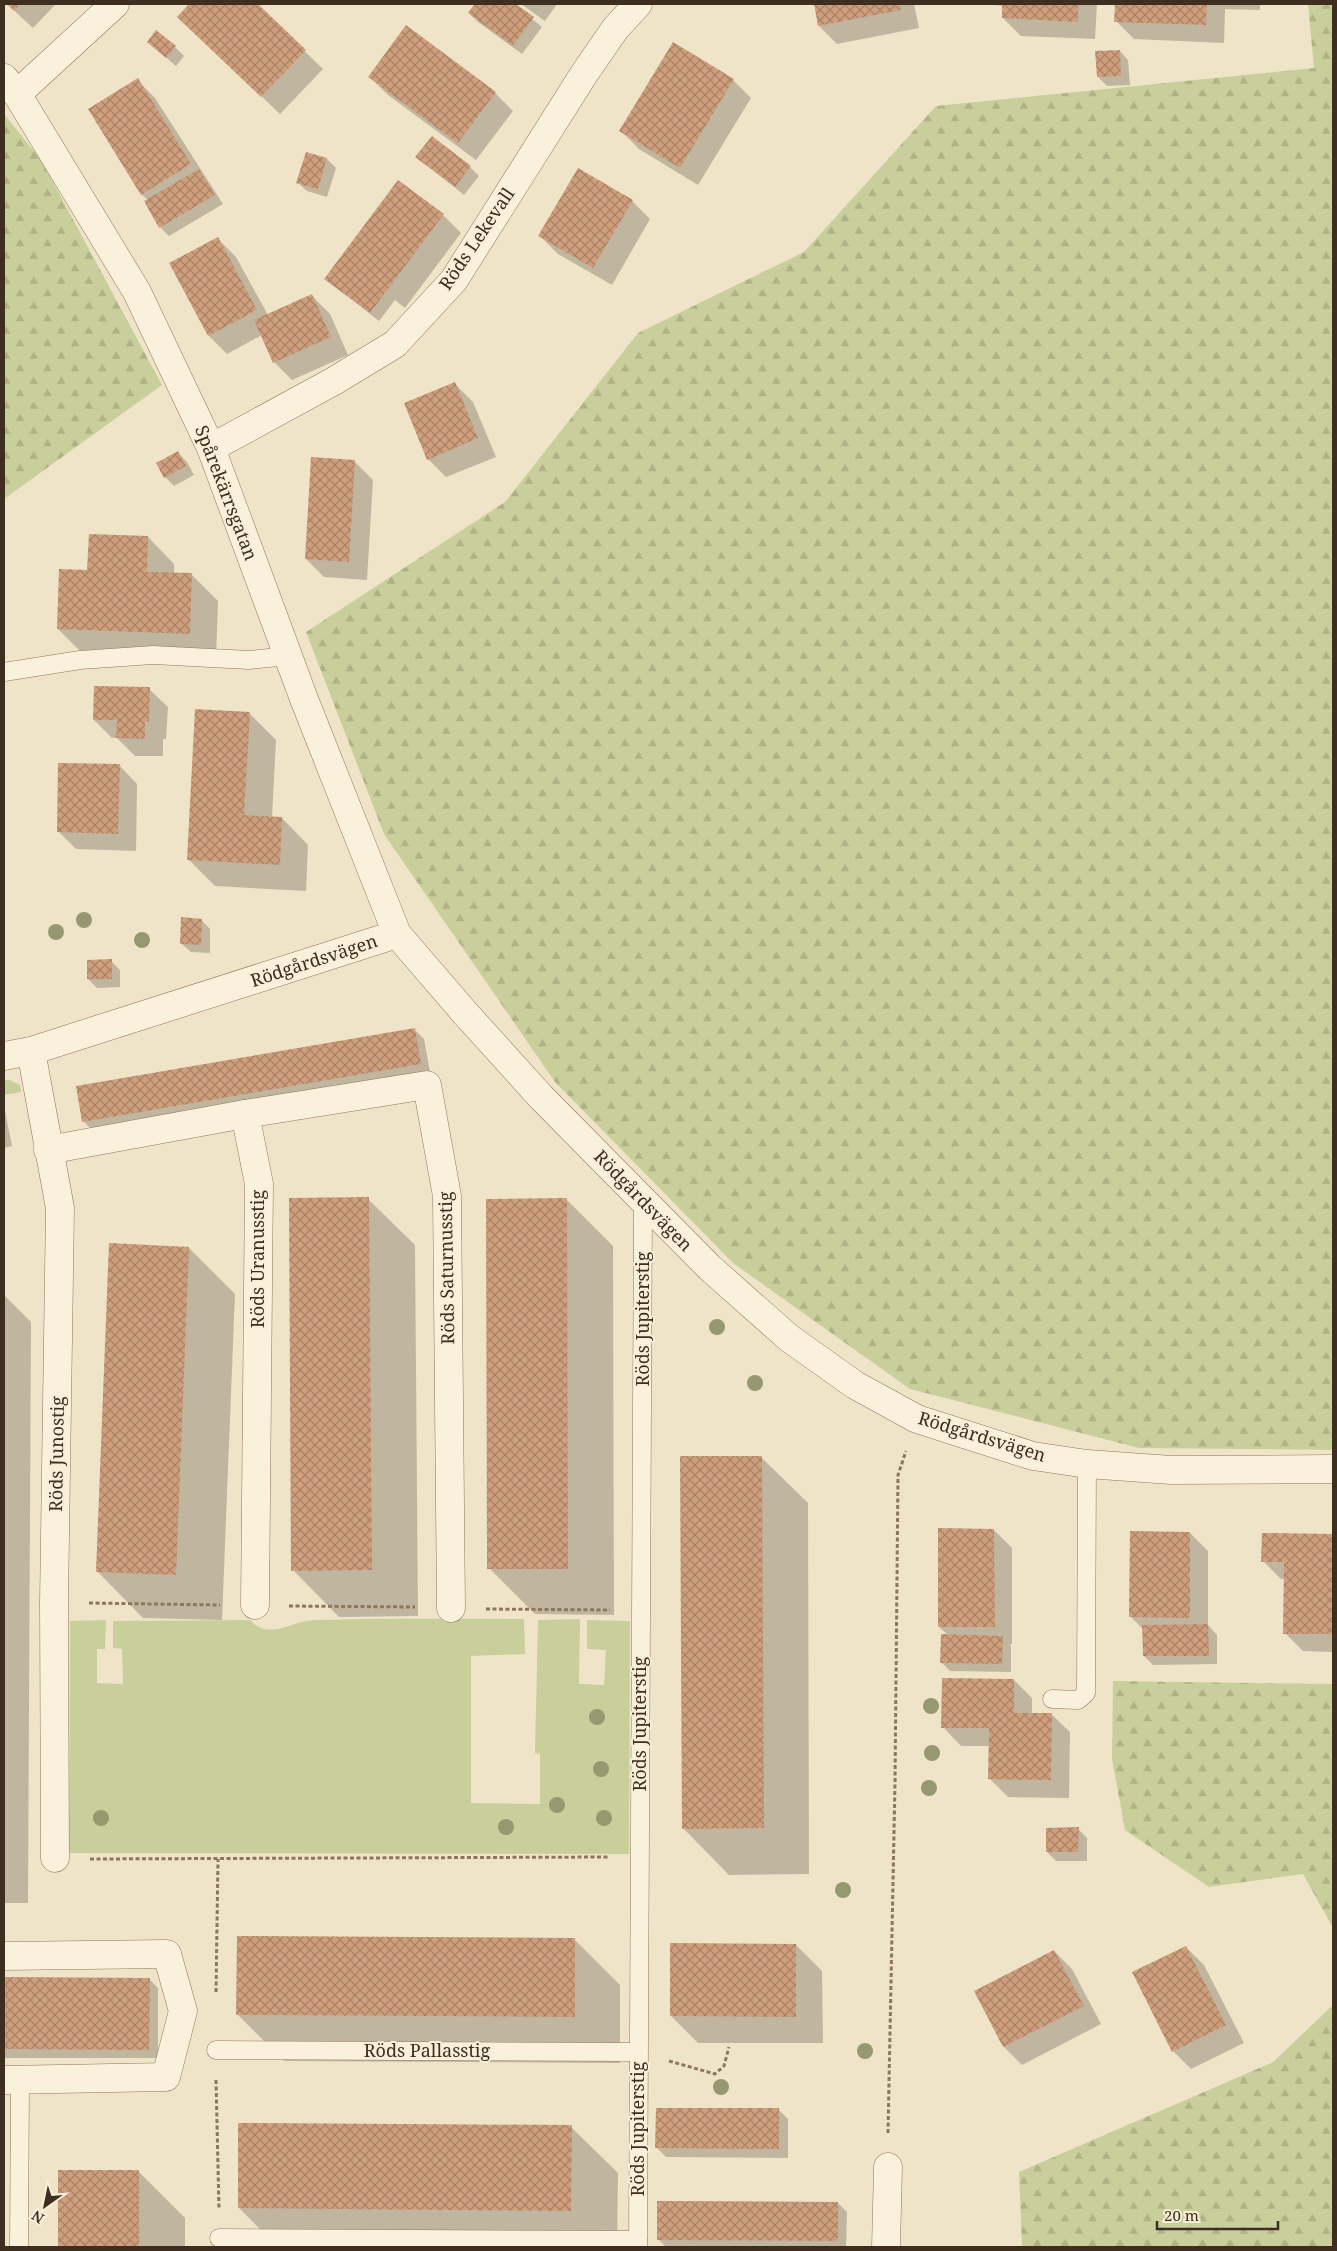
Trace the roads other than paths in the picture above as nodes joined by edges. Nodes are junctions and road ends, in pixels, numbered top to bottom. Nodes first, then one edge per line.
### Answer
1 (116, 4) edge
2 (638, 4) edge
3 (10, 86) edge
4 (211, 448) junction
5 (288, 656) junction
6 (4, 672) edge
7 (397, 934) junction
8 (31, 1052) junction
9 (4, 1056) edge
10 (245, 1114) junction
11 (48, 1150) junction
12 (643, 1201) junction
13 (1087, 1464) junction
14 (1333, 1469) edge
15 (255, 1605) road end
16 (451, 1608) road end
17 (1052, 1699) dead end
18 (55, 1858) road end
19 (4, 1956) edge
20 (216, 2050) dead end
21 (638, 2052) junction
22 (12, 2081) edge
23 (888, 2167) road end
24 (219, 2238) dead end
25 (638, 2244) edge
26 (19, 2247) edge
27 (886, 2247) edge

1 - 3 street
2 - 4 street, Röds Lekevall
3 - 4 street, Spårekärrsgatan
4 - 5 street, Spårekärrsgatan
5 - 6 lane
5 - 7 street, Spårekärrsgatan
7 - 8 street, Rödgårdsvägen
7 - 12 street, Rödgårdsvägen
8 - 9 street, Rödgårdsvägen
8 - 11 street, Röds Junostig
10 - 11 street
10 - 15 street, Röds Uranusstig
10 - 16 street, Röds Saturnusstig
11 - 18 street, Röds Junostig
12 - 13 street, Rödgårdsvägen
12 - 21 lane, Röds Jupiterstig
13 - 14 street, Rödgårdsvägen
13 - 17 lane
19 - 22 street
20 - 21 lane, Röds Pallasstig
21 - 25 lane, Röds Jupiterstig
22 - 26 lane
23 - 27 street
24 - 25 lane

